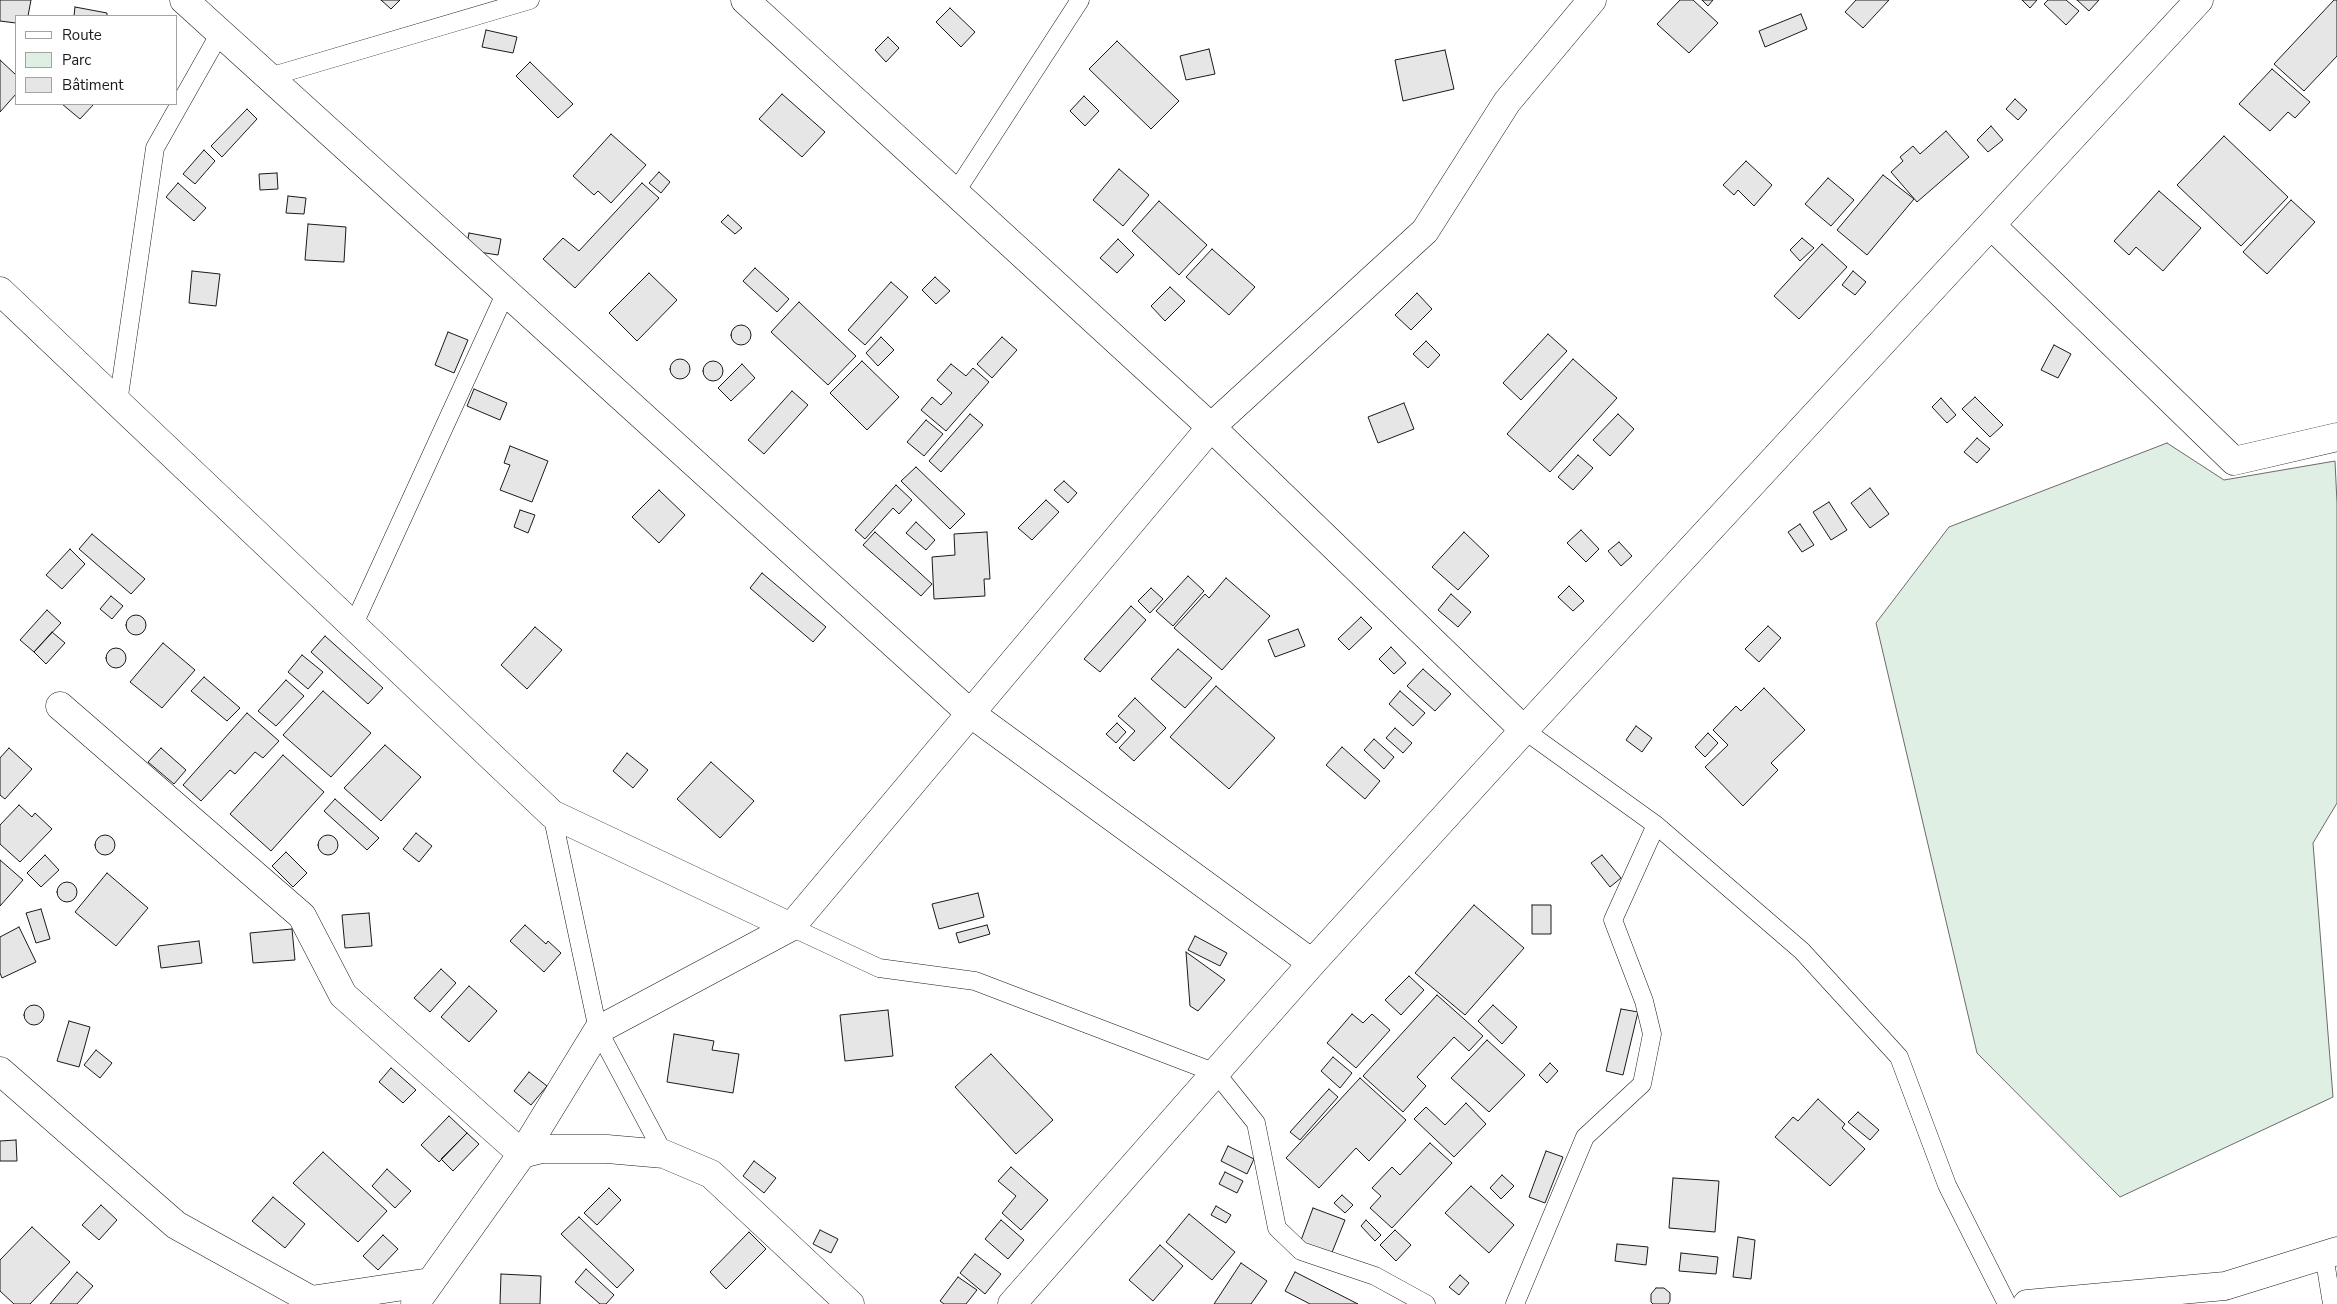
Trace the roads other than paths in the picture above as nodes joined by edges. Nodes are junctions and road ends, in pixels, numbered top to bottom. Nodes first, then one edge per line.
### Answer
1 (184, 0) edge
2 (530, 0) edge
3 (745, 0) edge
4 (1080, 0) edge
5 (1592, 0) edge
6 (2199, 0) edge
7 (220, 33) junction
8 (269, 77) junction
9 (955, 193) junction
10 (1992, 226) junction
11 (0, 291) edge
12 (506, 292) junction
13 (118, 404) junction
14 (1210, 427) junction
15 (2337, 437) edge
16 (353, 626) junction
17 (60, 706) dead end
18 (970, 713) junction
19 (1524, 730) junction
20 (552, 814) junction
21 (1656, 825) junction
22 (790, 927) junction
23 (1312, 963) junction
24 (598, 1030) junction
25 (0, 1072) edge
26 (1216, 1073) junction
27 (522, 1154) junction
28 (664, 1154) junction
29 (2330, 1253) edge
30 (430, 1282) junction
31 (415, 1304) edge
32 (850, 1304) edge
33 (1012, 1304) edge
34 (1426, 1304) edge
35 (1515, 1304) edge
36 (2007, 1304) edge
37 (2027, 1304) edge
38 (2332, 1304) edge

1 - 7 main road
2 - 8 lane
3 - 9 main road
4 - 9 lane
5 - 14 main road
6 - 10 main road
7 - 8 main road
7 - 13 lane
8 - 12 main road
9 - 14 main road
10 - 15 main road
10 - 19 main road
11 - 13 main road
12 - 16 lane
12 - 18 main road
13 - 16 main road
14 - 18 main road
14 - 19 main road
16 - 20 main road
17 - 27 main road
18 - 22 main road
18 - 23 main road
19 - 21 lane
19 - 23 main road
20 - 22 main road
20 - 24 lane
21 - 35 lane
21 - 36 lane
22 - 24 main road
22 - 26 lane
23 - 26 main road
24 - 27 main road
24 - 28 lane
25 - 30 main road
26 - 33 main road
26 - 34 lane
27 - 28 main road
27 - 30 main road
28 - 32 main road
29 - 37 main road
29 - 38 lane
30 - 31 main road

